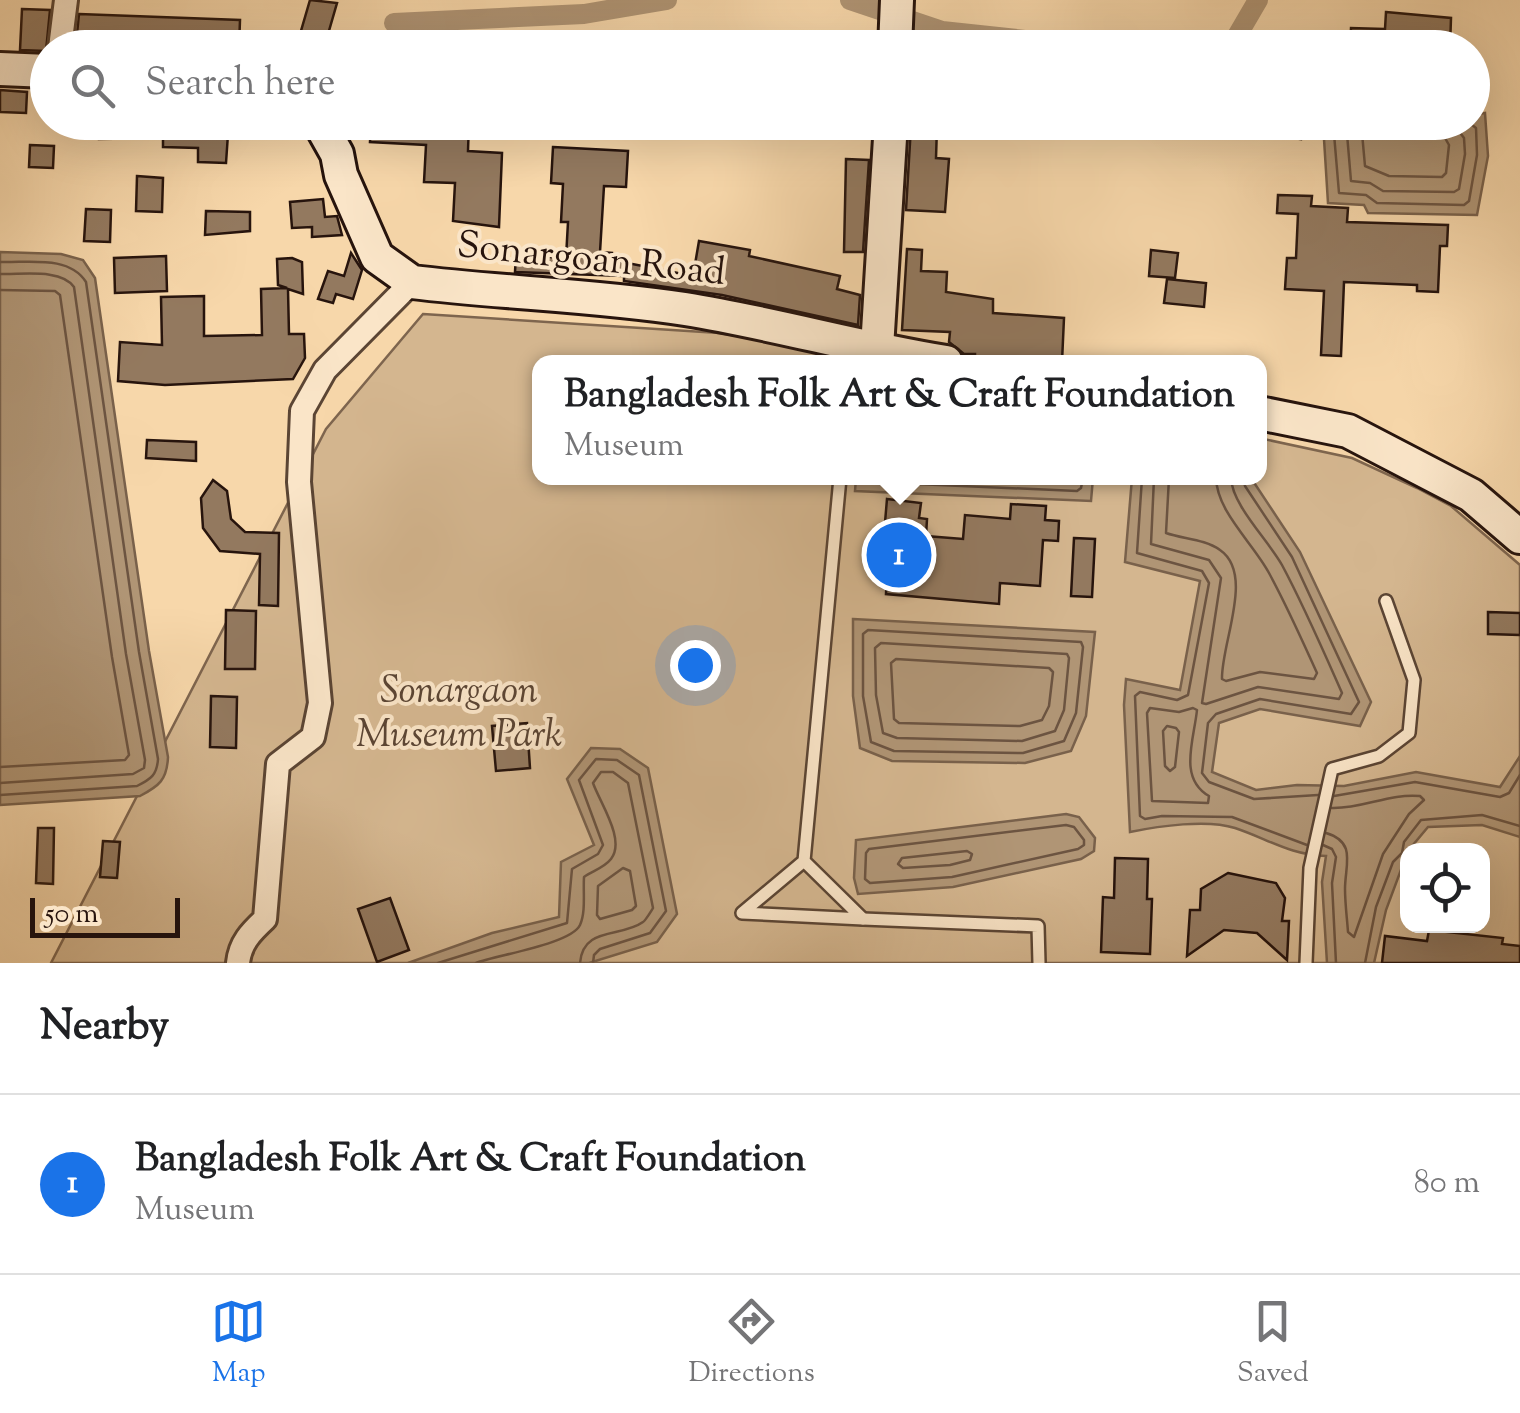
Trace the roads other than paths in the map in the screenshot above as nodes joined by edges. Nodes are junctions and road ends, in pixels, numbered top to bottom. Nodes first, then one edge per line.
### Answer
1 (66, 0) edge
2 (897, 0) edge
3 (62, 30) edge
4 (895, 30) edge
5 (0, 69) edge
6 (30, 70) edge
7 (329, 140) edge
8 (888, 140) edge
9 (412, 282) junction
10 (859, 352) edge
11 (885, 355) edge
12 (1267, 414) edge
13 (839, 485) edge
14 (1520, 537) edge
15 (1386, 602) dead end
16 (804, 861) junction
17 (863, 920) junction
18 (238, 963) edge
19 (1039, 963) edge
20 (1306, 963) edge

1 - 3 street
2 - 4 main road
5 - 6 main road
7 - 9 main road, Sonargoan Road
8 - 10 main road
9 - 10 main road, Sonargoan Road
9 - 18 street
10 - 11 main road, Sonargoan Road
12 - 14 main road
13 - 16 lane
15 - 20 lane
16 - 17 lane
16 - 17 lane
17 - 19 lane

